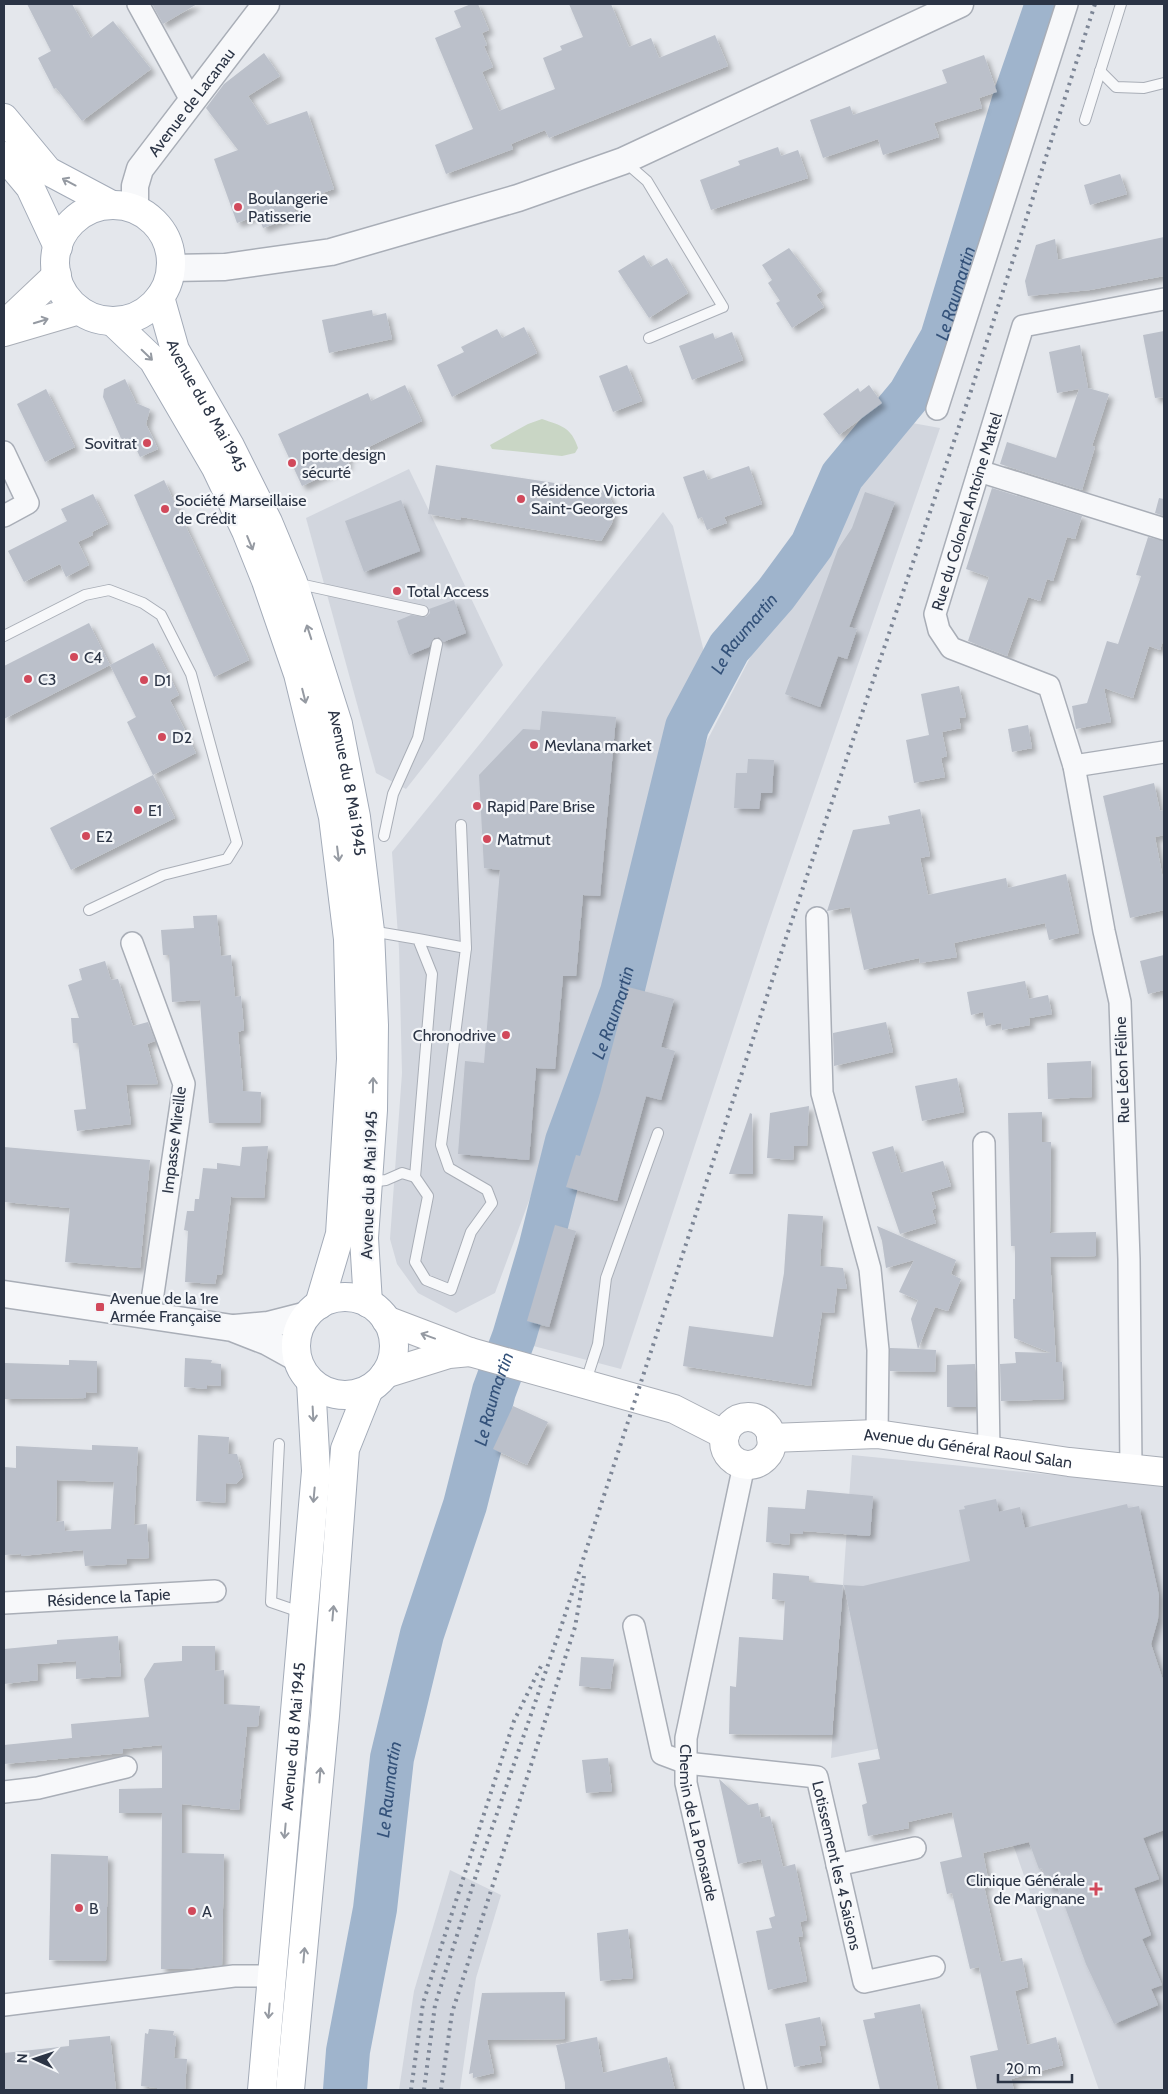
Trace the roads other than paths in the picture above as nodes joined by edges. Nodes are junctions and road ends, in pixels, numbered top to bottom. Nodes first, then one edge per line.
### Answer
1 (138, 4) edge
2 (266, 4) edge
3 (1066, 4) edge
4 (1121, 4) edge
5 (956, 5) edge
6 (1100, 71) junction
7 (1164, 83) edge
8 (192, 102) junction
9 (4, 118) edge
10 (1085, 120) dead end
11 (4, 156) edge
12 (623, 160) junction
13 (123, 207) junction
14 (58, 247) junction
15 (171, 268) junction
16 (57, 275) junction
17 (160, 297) junction
18 (1164, 299) edge
19 (79, 310) junction
20 (112, 321) junction
21 (4, 325) edge
22 (4, 332) edge
23 (649, 338) dead end
24 (937, 409) dead end
25 (4, 452) edge
26 (979, 471) junction
27 (4, 516) edge
28 (1164, 529) edge
29 (293, 582) junction
30 (424, 611) dead end
31 (4, 636) edge
32 (437, 644) dead end
33 (1164, 752) edge
34 (1074, 766) junction
35 (461, 825) dead end
36 (384, 836) dead end
37 (88, 910) dead end
38 (816, 918) dead end
39 (370, 931) junction
40 (418, 939) junction
41 (132, 943) dead end
42 (466, 948) junction
43 (658, 1133) dead end
44 (984, 1143) dead end
45 (415, 1176) junction
46 (367, 1183) junction
47 (4, 1294) edge
48 (313, 1310) junction
49 (377, 1312) junction
50 (150, 1314) junction
51 (232, 1328) junction
52 (478, 1354) junction
53 (297, 1358) junction
54 (311, 1382) junction
55 (377, 1382) junction
56 (585, 1385) junction
57 (725, 1434) junction
58 (877, 1434) junction
59 (771, 1438) junction
60 (279, 1444) dead end
61 (989, 1451) junction
62 (744, 1465) junction
63 (1131, 1469) junction
64 (1164, 1472) edge
65 (214, 1591) dead end
66 (4, 1603) edge
67 (304, 1613) junction
68 (634, 1626) dead end
69 (686, 1763) junction
70 (126, 1767) dead end
71 (4, 1792) edge
72 (915, 1848) dead end
73 (837, 1865) junction
74 (934, 1967) dead end
75 (272, 1976) junction
76 (4, 2005) edge
77 (262, 2090) edge
78 (290, 2090) edge
79 (756, 2090) edge

1 - 8 street
2 - 8 street, Avenue de Lacanau
3 - 24 street
4 - 6 lane
5 - 12 street
6 - 7 lane
6 - 10 lane
8 - 13 street, Avenue de Lacanau
13 -> 9 main road
11 - 14 main road
12 - 15 street
12 - 23 lane
13 - 14 main road
13 - 15 main road
14 - 16 main road
15 - 17 main road
16 - 19 main road
16 - 21 main road
17 - 20 main road
17 - 29 main road, Avenue du 8 Mai 1945
18 - 26 street, Rue du Colonel Antoine Mattel
19 - 20 main road
22 -> 19 main road
20 -> 48 main road, Avenue du 8 Mai 1945
25 - 27 street
26 - 28 street
26 - 34 street, Rue du Colonel Antoine Mattel
29 - 30 lane
39 -> 29 main road, Avenue du 8 Mai 1945
31 - 37 lane
32 - 36 lane
33 - 34 street
34 - 63 street, Rue Léon Féline
35 - 42 lane
38 - 58 street
39 - 40 lane
46 -> 39 main road, Avenue du 8 Mai 1945
40 - 42 lane
40 - 45 lane
41 - 50 street, Impasse Mireille
42 - 45 lane
43 - 56 lane
44 - 61 street
45 - 46 lane
46 - 49 main road, Avenue du 8 Mai 1945
47 - 50 street
48 - 49 main road
48 - 51 street
48 - 53 main road
52 -> 49 main road
49 - 55 main road
50 - 51 street
51 - 53 street
52 - 55 main road
52 - 56 main road
53 - 54 main road
54 - 55 main road
54 -> 67 main road, Avenue du 8 Mai 1945
78 -> 55 main road, Avenue du 8 Mai 1945
56 - 57 main road
57 - 59 main road
57 - 62 main road
58 - 59 main road, Avenue du Général Raoul Salan
58 - 61 main road, Avenue du Général Raoul Salan
59 - 62 main road
60 - 67 lane
61 - 63 main road, Avenue du Général Raoul Salan
62 - 69 street, Chemin de La Ponsarde
63 - 64 main road, Avenue du Général Raoul Salan
65 - 66 street, Résidence la Tapie
67 -> 75 main road, Avenue du 8 Mai 1945
68 - 69 street
69 - 73 street, Lotissement les 4 Saisons
69 - 79 street, Chemin de La Ponsarde
70 - 71 street
72 - 73 street
73 - 74 street, Lotissement les 4 Saisons
75 - 76 street
75 -> 77 main road, Avenue du 8 Mai 1945

